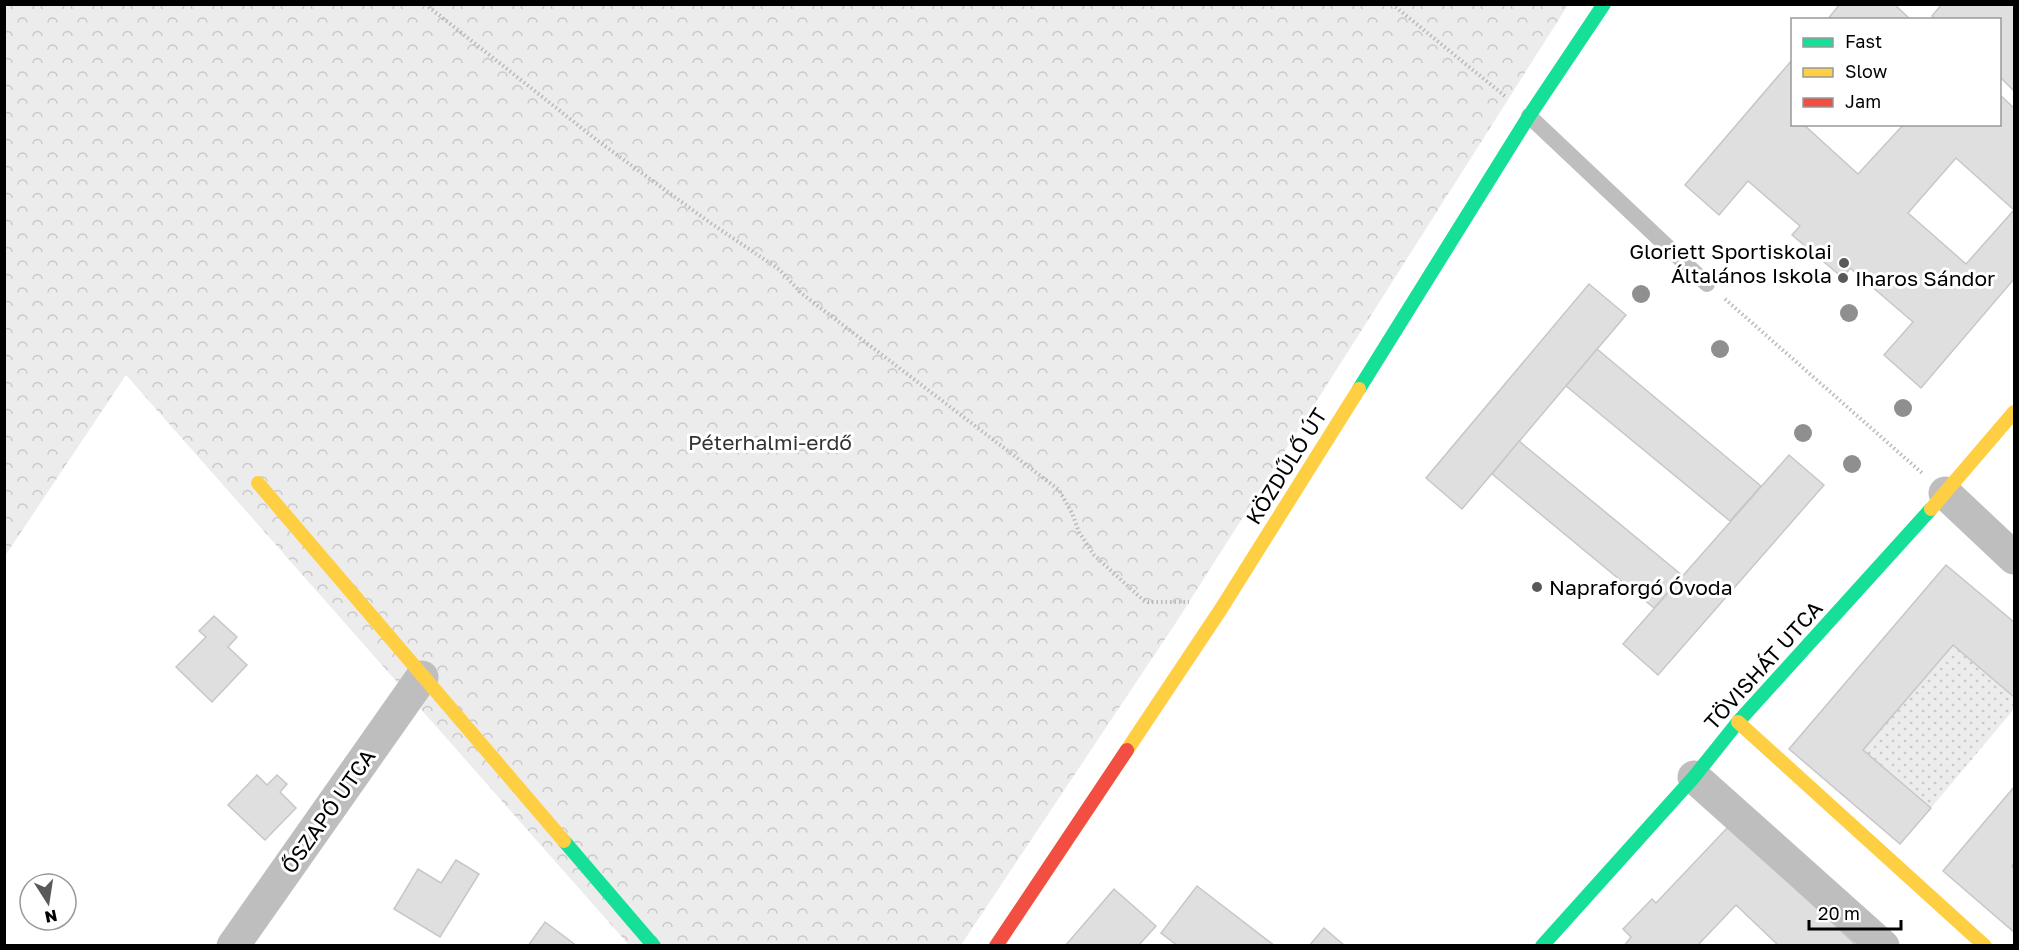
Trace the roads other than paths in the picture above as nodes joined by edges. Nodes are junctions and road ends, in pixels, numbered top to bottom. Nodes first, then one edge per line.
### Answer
1 (1604, 4) edge
2 (1529, 116) junction
3 (1707, 284) road end
4 (2014, 412) edge
5 (258, 483) dead end
6 (1945, 494) junction
7 (2014, 558) edge
8 (422, 677) junction
9 (1738, 722) junction
10 (1694, 777) junction
11 (233, 945) edge
12 (654, 945) edge
13 (996, 945) edge
14 (1542, 945) edge
15 (1883, 945) edge
16 (1985, 945) edge

1 - 2 street, KÖZDŰLŐ ÚT
2 - 3 lane
2 - 13 street, KÖZDŰLŐ ÚT
4 - 6 street, TÖVISHÁT UTCA
5 - 8 street
6 - 7 street
6 - 9 street, TÖVISHÁT UTCA
8 - 11 street, ŐSZAPÓ UTCA
8 - 12 street
9 - 10 street, TÖVISHÁT UTCA
9 - 16 street
10 - 14 street, TÖVISHÁT UTCA
10 - 15 street

